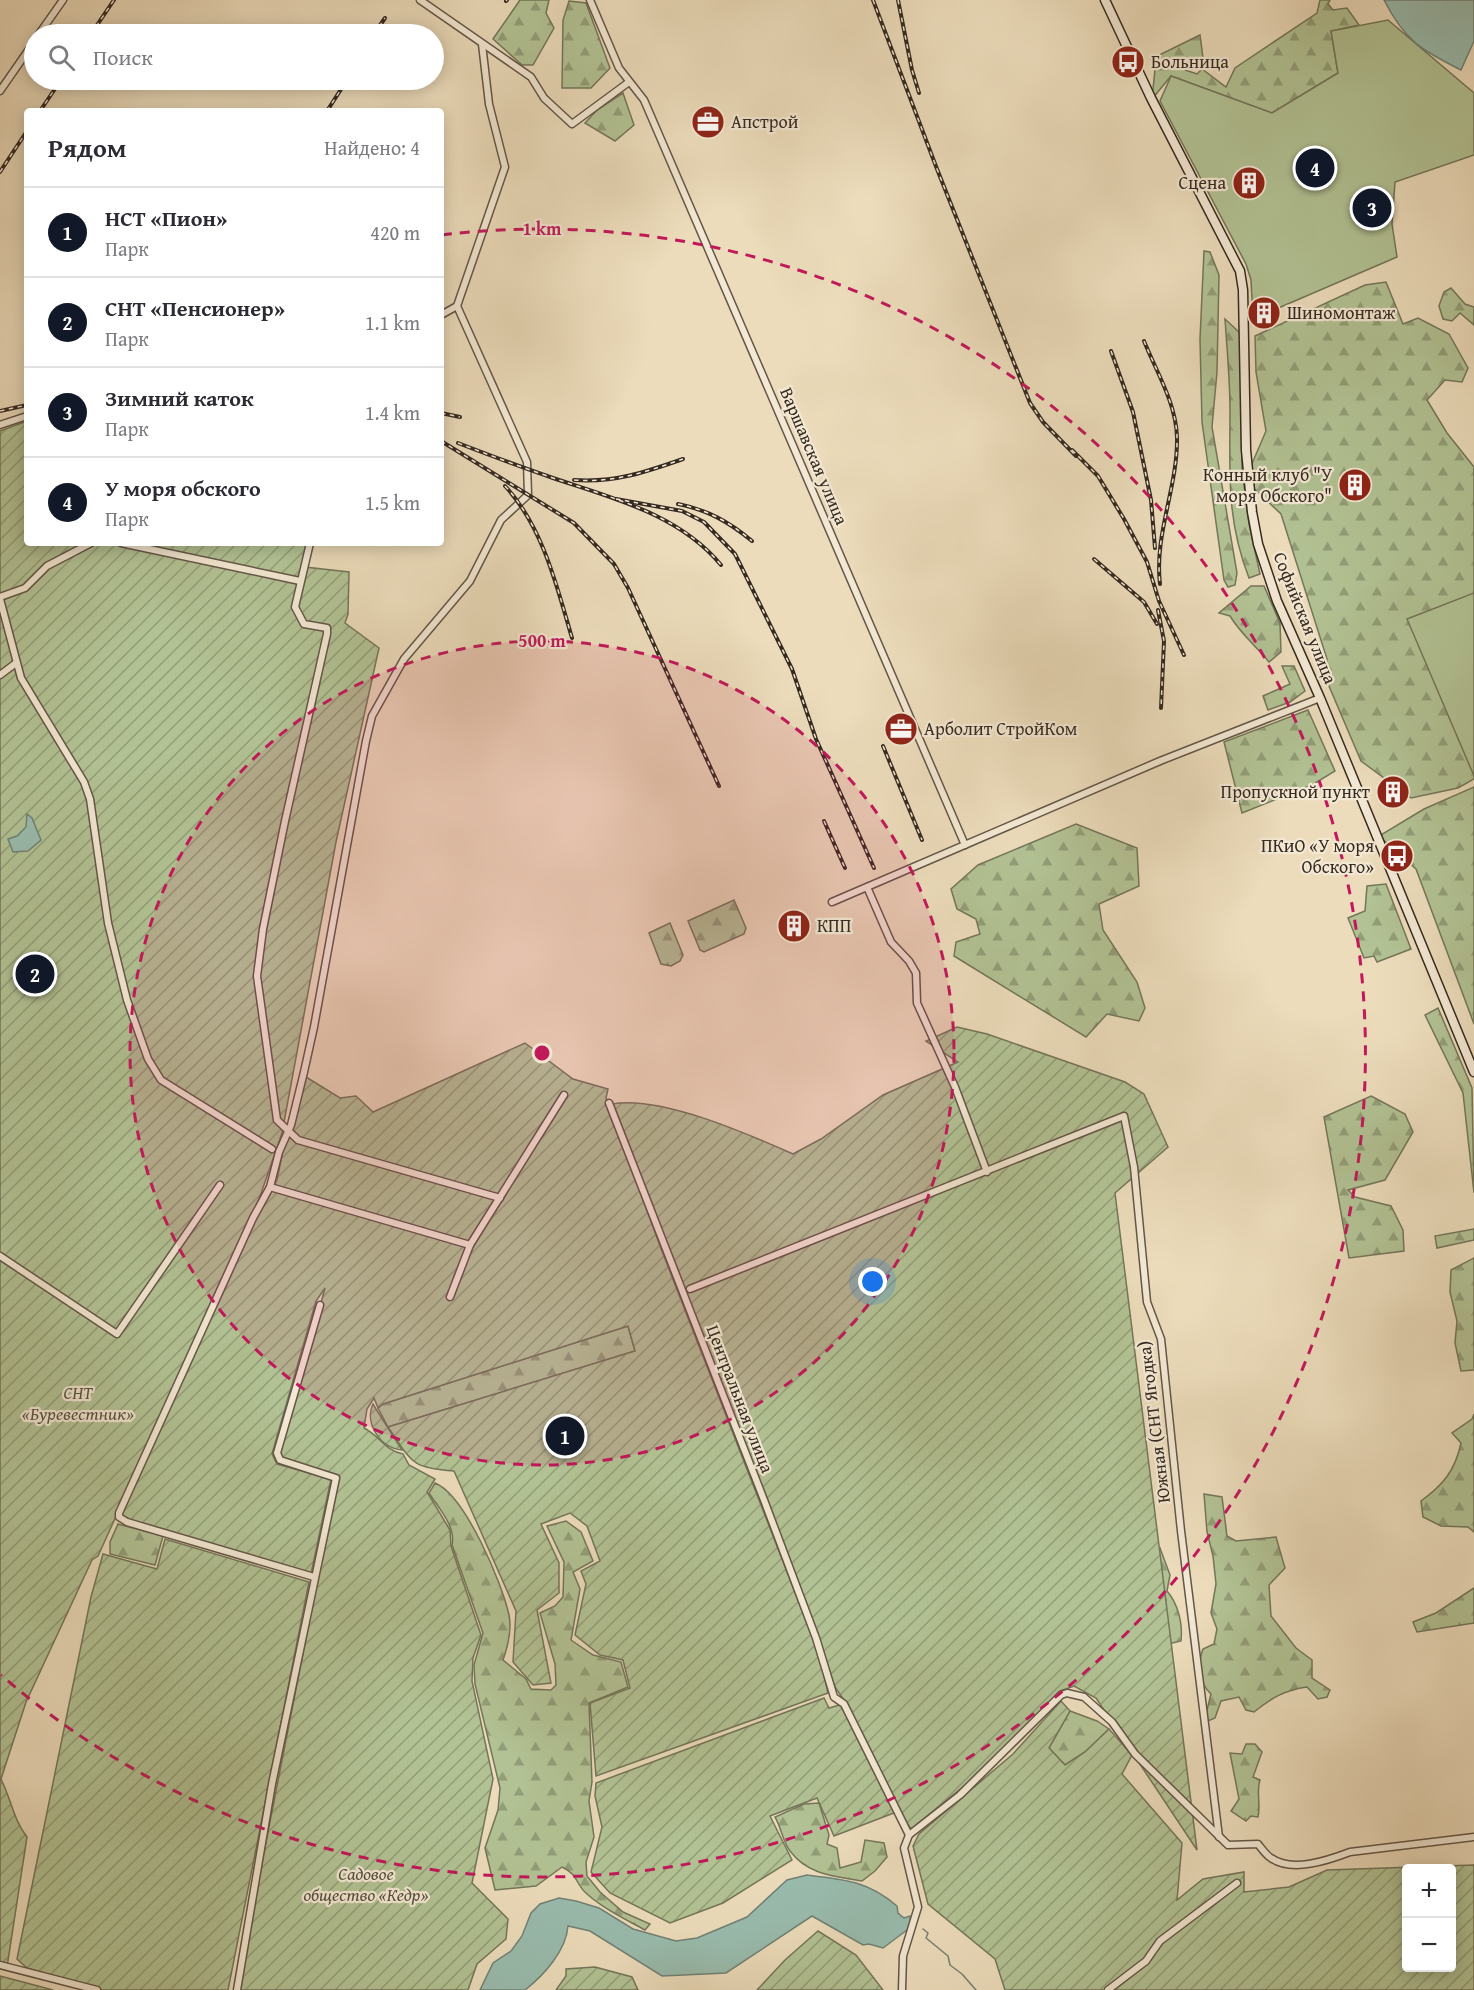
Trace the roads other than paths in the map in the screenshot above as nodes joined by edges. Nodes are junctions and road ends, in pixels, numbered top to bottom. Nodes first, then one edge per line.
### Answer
1 (63, 0) edge
2 (420, 0) edge
3 (590, 0) edge
4 (1105, 0) edge
5 (46, 24) edge
6 (482, 44) junction
7 (24, 56) edge
8 (629, 82) junction
9 (1, 87) edge
10 (457, 306) junction
11 (444, 313) edge
12 (24, 417) edge
13 (0, 425) edge
14 (85, 546) edge
15 (135, 546) edge
16 (309, 546) edge
17 (300, 581) junction
18 (0, 598) edge
19 (15, 663) junction
20 (0, 675) edge
21 (1320, 698) junction
22 (965, 845) junction
23 (867, 887) junction
24 (832, 902) dead end
25 (1474, 1072) edge
26 (564, 1095) dead end
27 (609, 1103) dead end
28 (287, 1131) junction
29 (272, 1149) dead end
30 (987, 1172) junction
31 (220, 1185) dead end
32 (270, 1187) junction
33 (500, 1198) junction
34 (470, 1245) junction
35 (0, 1256) edge
36 (690, 1289) dead end
37 (450, 1297) dead end
38 (320, 1305) dead end
39 (314, 1577) junction
40 (909, 1835) junction
41 (1219, 1837) junction
42 (1474, 1837) edge
43 (1237, 1883) dead end
44 (0, 1965) edge
45 (901, 1989) edge
46 (97, 1990) edge
47 (237, 1990) edge
48 (1108, 1990) edge

1 - 5 street
2 - 6 street
3 - 8 street, Варшавская улица
4 - 21 main road, Софийская улица
6 - 8 street
6 - 10 street
7 - 9 street
8 - 22 street, Варшавская улица
10 - 11 street
10 - 28 street
12 - 13 street
14 - 18 street
15 - 17 street
16 - 17 street
17 - 28 street
18 - 19 street
19 - 20 street
19 - 29 street
21 - 22 street
21 - 25 main road, Софийская улица
22 - 23 street
23 - 24 street
23 - 30 street
26 - 33 street
27 - 40 street, Центральная улица
28 - 32 street
28 - 33 street
30 - 36 street
30 - 41 street, Южная (СНТ Ягодка)
31 - 35 street
32 - 34 street
32 - 39 street
33 - 34 street
34 - 37 street
38 - 39 street
39 - 47 street
40 - 41 street
40 - 45 street
41 - 42 street
43 - 48 street
44 - 46 street

